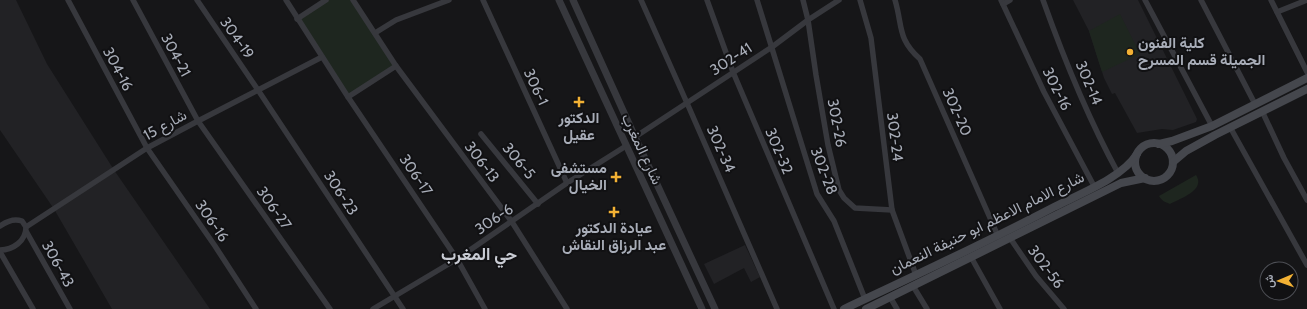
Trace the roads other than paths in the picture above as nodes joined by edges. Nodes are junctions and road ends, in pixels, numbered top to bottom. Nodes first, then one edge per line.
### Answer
1 (68, 0) edge
2 (133, 0) edge
3 (197, 0) edge
4 (286, 0) edge
5 (326, 0) edge
6 (353, 0) edge
7 (449, 0) edge
8 (483, 0) edge
9 (559, 0) edge
10 (573, 0) edge
11 (641, 0) edge
12 (707, 0) edge
13 (757, 0) edge
14 (803, 0) edge
15 (840, 0) edge
16 (860, 0) edge
17 (895, 0) edge
18 (1010, 0) edge
19 (1043, 0) edge
20 (1145, 0) edge
21 (1201, 0) edge
22 (1271, 0) edge
23 (1307, 0) edge
24 (433, 2) edge
25 (1002, 2) edge
26 (1277, 12) junction
27 (297, 19) junction
28 (808, 20) junction
29 (375, 33) junction
30 (772, 47) junction
31 (322, 58) junction
32 (396, 66) junction
33 (733, 72) junction
34 (1307, 72) edge
35 (1307, 78) edge
36 (258, 90) junction
37 (1306, 91) edge
38 (348, 97) junction
39 (687, 102) junction
40 (1255, 104) junction
41 (1262, 111) junction
42 (198, 121) junction
43 (1212, 126) junction
44 (1230, 127) junction
45 (481, 134) dead end
46 (634, 137) junction
47 (1158, 144) junction
48 (626, 146) junction
49 (147, 148) junction
50 (1137, 154) junction
51 (1173, 162) junction
52 (1118, 173) junction
53 (1145, 178) junction
54 (567, 183) junction
55 (1094, 186) junction
56 (1307, 200) edge
57 (538, 204) junction
58 (892, 210) junction
59 (512, 222) junction
60 (0, 224) edge
61 (26, 229) junction
62 (998, 236) junction
63 (1010, 238) junction
64 (0, 251) edge
65 (970, 257) junction
66 (457, 259) junction
67 (1307, 265) edge
68 (916, 275) junction
69 (913, 286) junction
70 (395, 296) junction
71 (890, 297) junction
72 (865, 299) junction
73 (33, 309) edge
74 (70, 309) edge
75 (256, 309) edge
76 (330, 309) edge
77 (373, 309) edge
78 (403, 309) edge
79 (485, 309) edge
80 (567, 309) edge
81 (702, 309) edge
82 (715, 309) edge
83 (778, 309) edge
84 (834, 309) edge
85 (844, 309) edge
86 (866, 309) edge
87 (897, 309) edge
88 (927, 309) edge
89 (1000, 309) edge
90 (1064, 309) edge

1 - 49 street, 304-16
2 - 42 street, 304-21
3 - 36 street, 304-19
4 - 27 street, 306-17
5 - 27 street
6 - 29 street, 306-13
7 - 24 street
8 - 54 street, 306-1
9 - 48 street, شارع المغرب
10 - 46 street, شارع المغرب
11 - 39 street, 302-34
12 - 33 street, 302-32
13 - 30 street, 302-28
14 - 28 street, 302-26
15 - 28 street, 302-41
16 - 58 street, 302-24
17 - 62 street, 302-20
18 - 25 street
19 - 52 street, 302-14
20 - 43 street
21 - 40 street
22 - 26 street
23 - 26 street
24 - 29 street
25 - 55 street, 302-16
26 - 34 street
27 - 31 street, 306-17
28 - 30 street, 302-41
28 - 58 street, 302-26
29 - 32 street, 306-13
30 - 33 street, 302-41
30 - 72 street, 302-28
31 - 36 street, شارع 15
31 - 38 street, 306-17
32 - 38 street
32 - 59 street, 306-13
33 - 39 street, 302-41
33 - 84 street, 302-32
35 - 40 main road
36 - 42 street, شارع 15
36 - 70 street, 306-23
37 - 41 main road
38 - 66 street, 306-17
39 - 46 street, 302-41
39 - 83 street, 302-34
40 - 43 main road
41 - 44 main road
41 - 56 street
42 - 49 street, شارع 15
42 - 76 street, 306-27
43 - 47 main road
44 - 51 main road
44 - 67 street
45 - 57 street, 306-5
46 - 82 street, شارع المغرب
47 - 50 main road
47 - 51 main road
48 - 54 street, 306-6
48 - 81 street, شارع المغرب
49 - 61 street, شارع 15
49 - 75 street, 306-16
50 - 52 main road, شارع الامام الاعظم ابو حنيفة النعمان
50 - 53 main road
51 - 53 main road
52 - 55 main road, شارع الامام الاعظم ابو حنيفة النعمان
53 - 63 main road, شارع الامام الاعظم ابو حنيفة النعمان
54 - 57 street, 306-6
55 - 62 main road, شارع الامام الاعظم ابو حنيفة النعمان
57 - 59 street, 306-6
58 - 68 street, 302-24
59 - 66 street, 306-6
59 - 80 street, 306-13
60 - 61 street
61 - 64 street, شارع 15
61 - 74 street, 306-43
62 - 68 main road, شارع الامام الاعظم ابو حنيفة النعمان
63 - 65 main road, شارع الامام الاعظم ابو حنيفة النعمان
63 - 90 street, 302-56
64 - 73 street
65 - 69 main road, شارع الامام الاعظم ابو حنيفة النعمان
65 - 89 street
66 - 70 street, 306-6
66 - 79 street, 306-17
68 - 72 main road, شارع الامام الاعظم ابو حنيفة النعمان
69 - 71 main road, شارع الامام الاعظم ابو حنيفة النعمان
69 - 88 street
70 - 77 street, 306-6
70 - 78 street, 306-23
71 - 86 main road, شارع الامام الاعظم ابو حنيفة النعمان
71 - 87 street
72 - 85 main road, شارع الامام الاعظم ابو حنيفة النعمان

